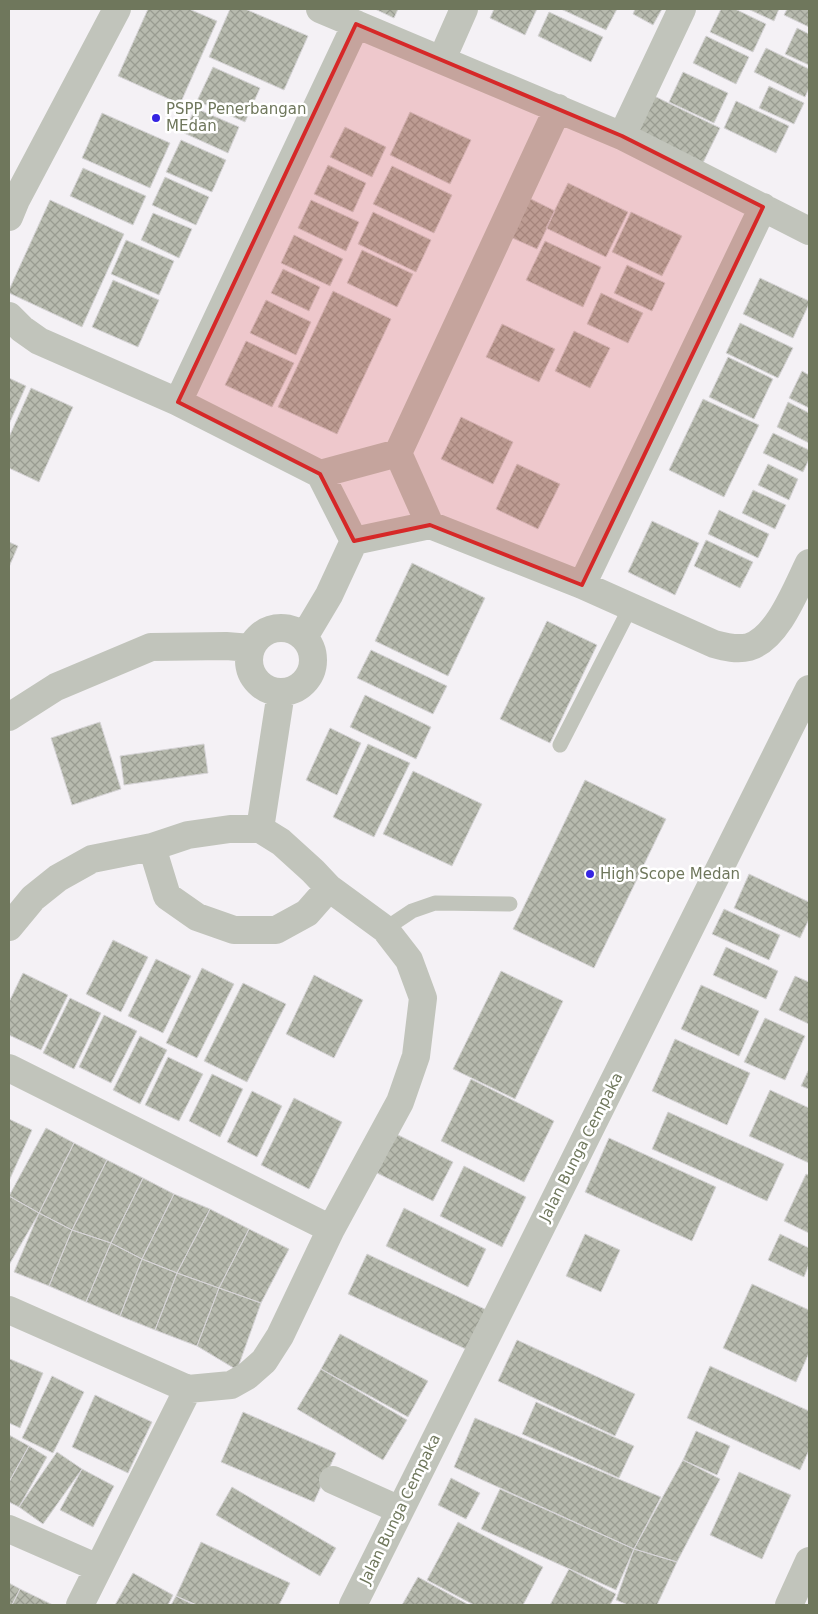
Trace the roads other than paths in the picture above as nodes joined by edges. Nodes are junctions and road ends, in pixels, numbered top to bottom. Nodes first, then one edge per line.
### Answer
1 (117, 9) edge
2 (320, 9) edge
3 (464, 9) edge
4 (682, 9) edge
5 (356, 24) junction
6 (442, 59) junction
7 (558, 108) junction
8 (622, 136) junction
9 (763, 207) junction
10 (9, 217) edge
11 (808, 226) edge
12 (9, 316) edge
13 (178, 402) junction
14 (398, 453) junction
15 (320, 474) junction
16 (430, 525) junction
17 (354, 541) junction
18 (809, 563) edge
19 (582, 585) junction
20 (631, 606) junction
21 (304, 637) junction
22 (251, 648) junction
23 (809, 689) edge
24 (281, 692) junction
25 (9, 717) edge
26 (560, 745) dead end
27 (260, 829) junction
28 (152, 848) junction
29 (329, 888) junction
30 (510, 904) dead end
31 (9, 927) edge
32 (385, 929) junction
33 (9, 1068) edge
34 (331, 1228) junction
35 (9, 1310) edge
36 (188, 1389) junction
37 (333, 1480) dead end
38 (400, 1510) junction
39 (9, 1529) edge
40 (809, 1561) edge
41 (98, 1568) junction
42 (80, 1605) edge
43 (353, 1605) edge
44 (789, 1605) edge

1 - 10 street
2 - 5 street
3 - 6 street
4 - 8 street
5 - 6 street
5 - 13 street
6 - 7 street
7 - 8 street
7 - 14 street
8 - 9 street
9 - 11 street
9 - 19 street
12 - 13 street
13 - 15 street
14 - 15 street
14 - 16 street
15 - 17 street
16 - 17 street
16 - 19 street
17 - 21 street
18 - 20 street
19 - 20 street
20 - 26 lane
21 - 22 street
21 - 24 street
22 - 24 street
22 - 25 street
23 - 38 street, Jalan Bunga Cempaka
24 - 27 street
27 - 28 street
27 - 29 street
28 - 29 street
28 - 31 street
29 - 32 street
30 - 32 lane
32 - 34 street
33 - 34 street
34 - 36 street
35 - 36 street
36 - 41 street
37 - 38 street
38 - 43 street, Jalan Bunga Cempaka
39 - 41 street
40 - 44 street
41 - 42 street

